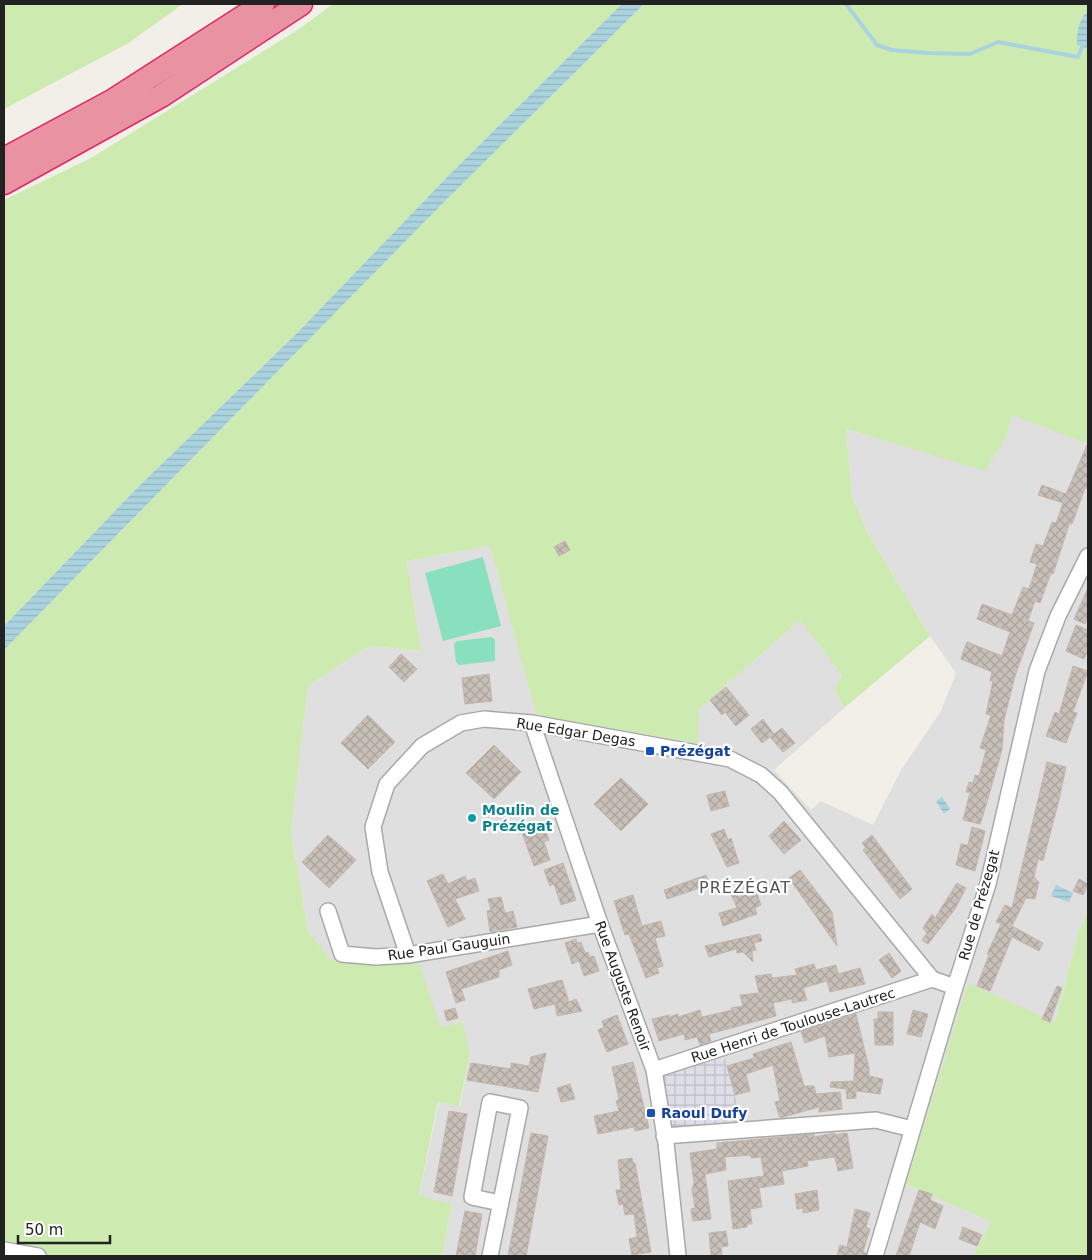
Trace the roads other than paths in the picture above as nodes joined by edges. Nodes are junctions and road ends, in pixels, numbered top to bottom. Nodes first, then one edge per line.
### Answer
1 (263, 4) edge
2 (301, 4) edge
3 (4, 159) edge
4 (4, 183) edge
5 (1088, 556) edge
6 (532, 723) junction
7 (328, 911) dead end
8 (600, 924) junction
9 (408, 956) junction
10 (932, 979) junction
11 (955, 987) junction
12 (654, 1070) junction
13 (912, 1129) junction
14 (664, 1136) junction
15 (500, 1203) junction
16 (4, 1250) edge
17 (38, 1256) edge
18 (490, 1256) edge
19 (678, 1256) edge
20 (875, 1256) edge

1 - 3 highway
2 - 4 highway
5 - 11 street, Rue de Prézegat
6 - 8 street, Rue Auguste Renoir
6 - 9 street, Rue Edgar Degas
6 - 10 street, Rue Edgar Degas
7 - 9 street, Rue Paul Gauguin
8 - 9 street, Rue Paul Gauguin
8 - 12 street, Rue Auguste Renoir
10 - 11 street
10 - 12 street, Rue Henri de Toulouse-Lautrec
11 - 13 street, Rue de Prézegat
12 - 14 street, Rue Auguste Renoir
13 - 14 street
13 - 20 street, Rue de Prézegat
14 - 19 street, Rue Auguste Renoir
15 - 15 street
15 - 18 street
16 - 17 street

